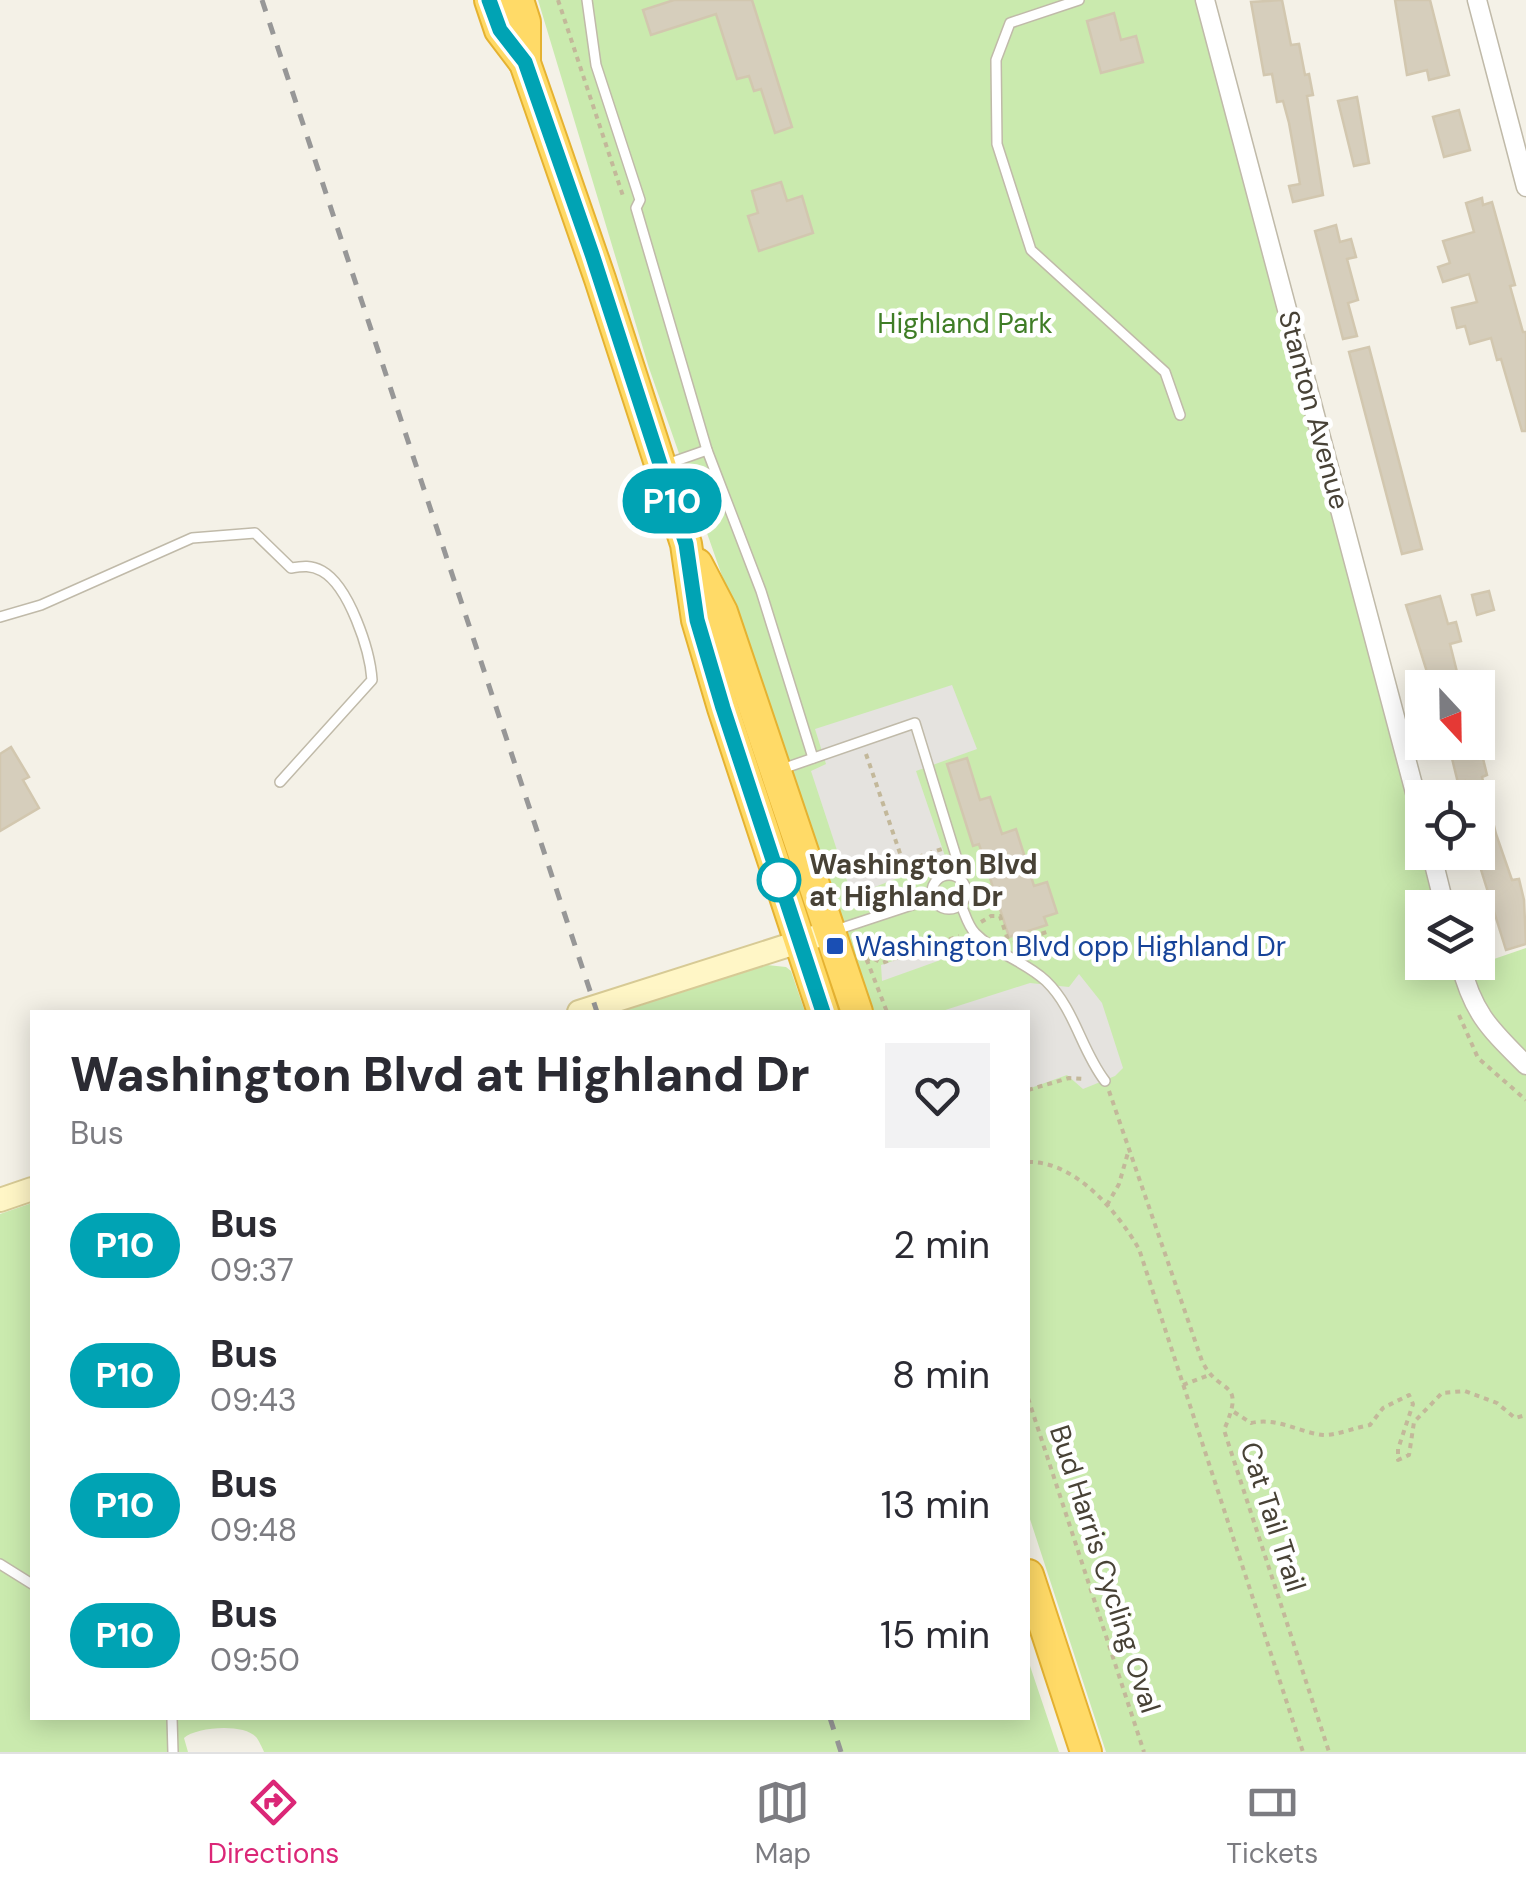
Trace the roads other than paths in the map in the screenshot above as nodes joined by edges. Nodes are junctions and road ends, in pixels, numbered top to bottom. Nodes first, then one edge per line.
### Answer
1 (490, 0) edge
2 (518, 0) edge
3 (587, 0) edge
4 (1078, 0) edge
5 (1204, 0) edge
6 (1477, 0) edge
7 (525, 62) junction
8 (1525, 178) edge
9 (1180, 414) dead end
10 (707, 450) junction
11 (660, 466) junction
12 (686, 544) junction
13 (0, 617) edge
14 (813, 758) junction
15 (777, 770) junction
16 (1412, 780) edge
17 (280, 782) dead end
18 (954, 875) junction
19 (933, 898) junction
20 (961, 905) junction
21 (842, 928) junction
22 (800, 941) junction
23 (1466, 980) edge
24 (585, 1010) edge
25 (822, 1010) edge
26 (856, 1010) edge
27 (1526, 1066) edge
28 (1105, 1081) road end
29 (30, 1190) edge
30 (0, 1200) edge
31 (0, 1564) edge
32 (1030, 1581) edge
33 (30, 1583) edge
34 (172, 1720) edge
35 (174, 1752) edge
36 (1086, 1752) edge

1 - 7 highway
2 - 7 highway
3 - 10 lane
4 - 9 lane
5 - 16 street, Stanton Avenue
6 - 8 street
7 - 11 highway
10 - 11 lane
10 - 14 lane
11 - 12 highway
12 - 15 highway
12 - 22 highway
13 - 17 lane
14 - 15 lane
14 - 18 lane
15 - 21 highway
18 - 19 lane
18 - 20 lane
19 - 20 lane
19 - 21 lane
20 - 28 lane
21 - 22 street
21 - 26 highway
22 - 24 street
22 - 25 highway
23 - 27 street
29 - 30 street
31 - 33 lane
32 - 36 highway
34 - 35 lane

